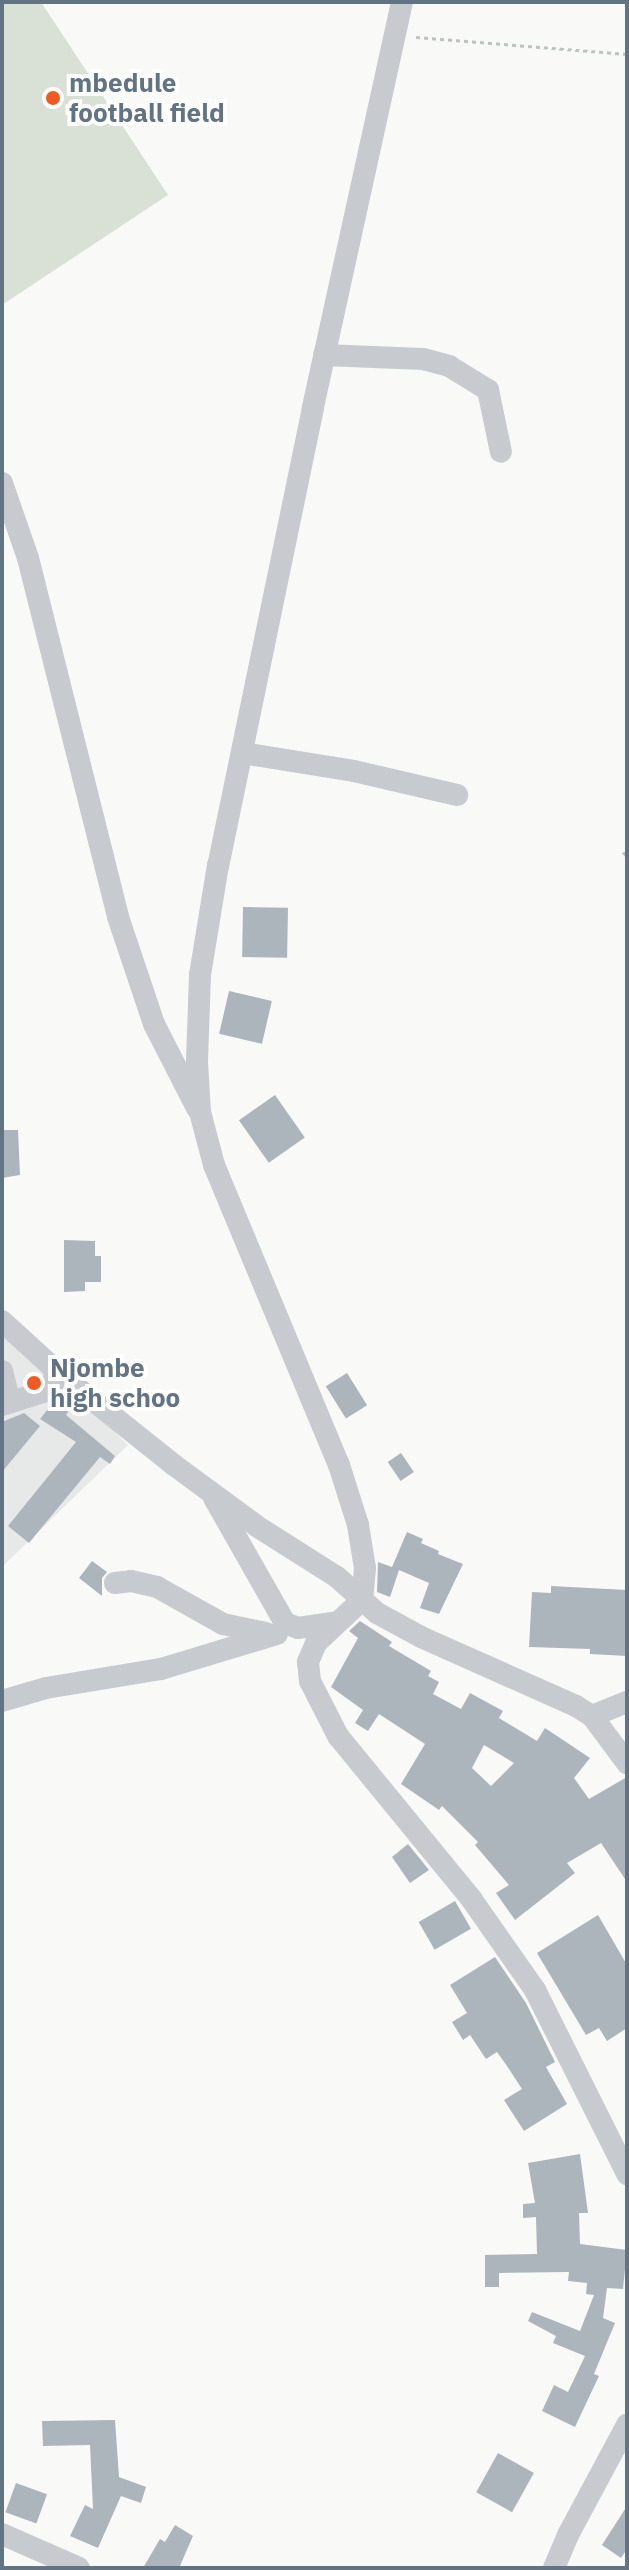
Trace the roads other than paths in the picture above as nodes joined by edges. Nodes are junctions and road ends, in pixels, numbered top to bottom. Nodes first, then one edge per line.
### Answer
1 (402, 2) edge
2 (324, 355) junction
3 (501, 452) dead end
4 (2, 483) edge
5 (242, 753) junction
6 (457, 795) dead end
7 (200, 1112) junction
8 (3, 1325) edge
9 (2, 1371) edge
10 (60, 1374) junction
11 (6, 1403) edge
12 (210, 1491) junction
13 (115, 1583) dead end
14 (362, 1600) junction
15 (338, 1622) junction
16 (288, 1631) junction
17 (2, 1701) edge
18 (627, 1702) edge
19 (592, 1716) junction
20 (627, 1763) edge
21 (627, 2174) edge
22 (627, 2425) edge
23 (617, 2466) edge
24 (2, 2534) edge
25 (79, 2568) edge
26 (554, 2568) edge

1 - 2 street
2 - 3 street
2 - 5 street
4 - 7 street
5 - 6 street
5 - 7 street
7 - 14 street
8 - 10 street
9 - 11 street
10 - 11 street
10 - 12 street
12 - 14 street
12 - 16 street
13 - 16 street
14 - 15 street
14 - 19 street
15 - 16 street
15 - 21 street
16 - 17 street
18 - 19 street
19 - 20 street
22 - 23 street
23 - 26 street
24 - 25 street

